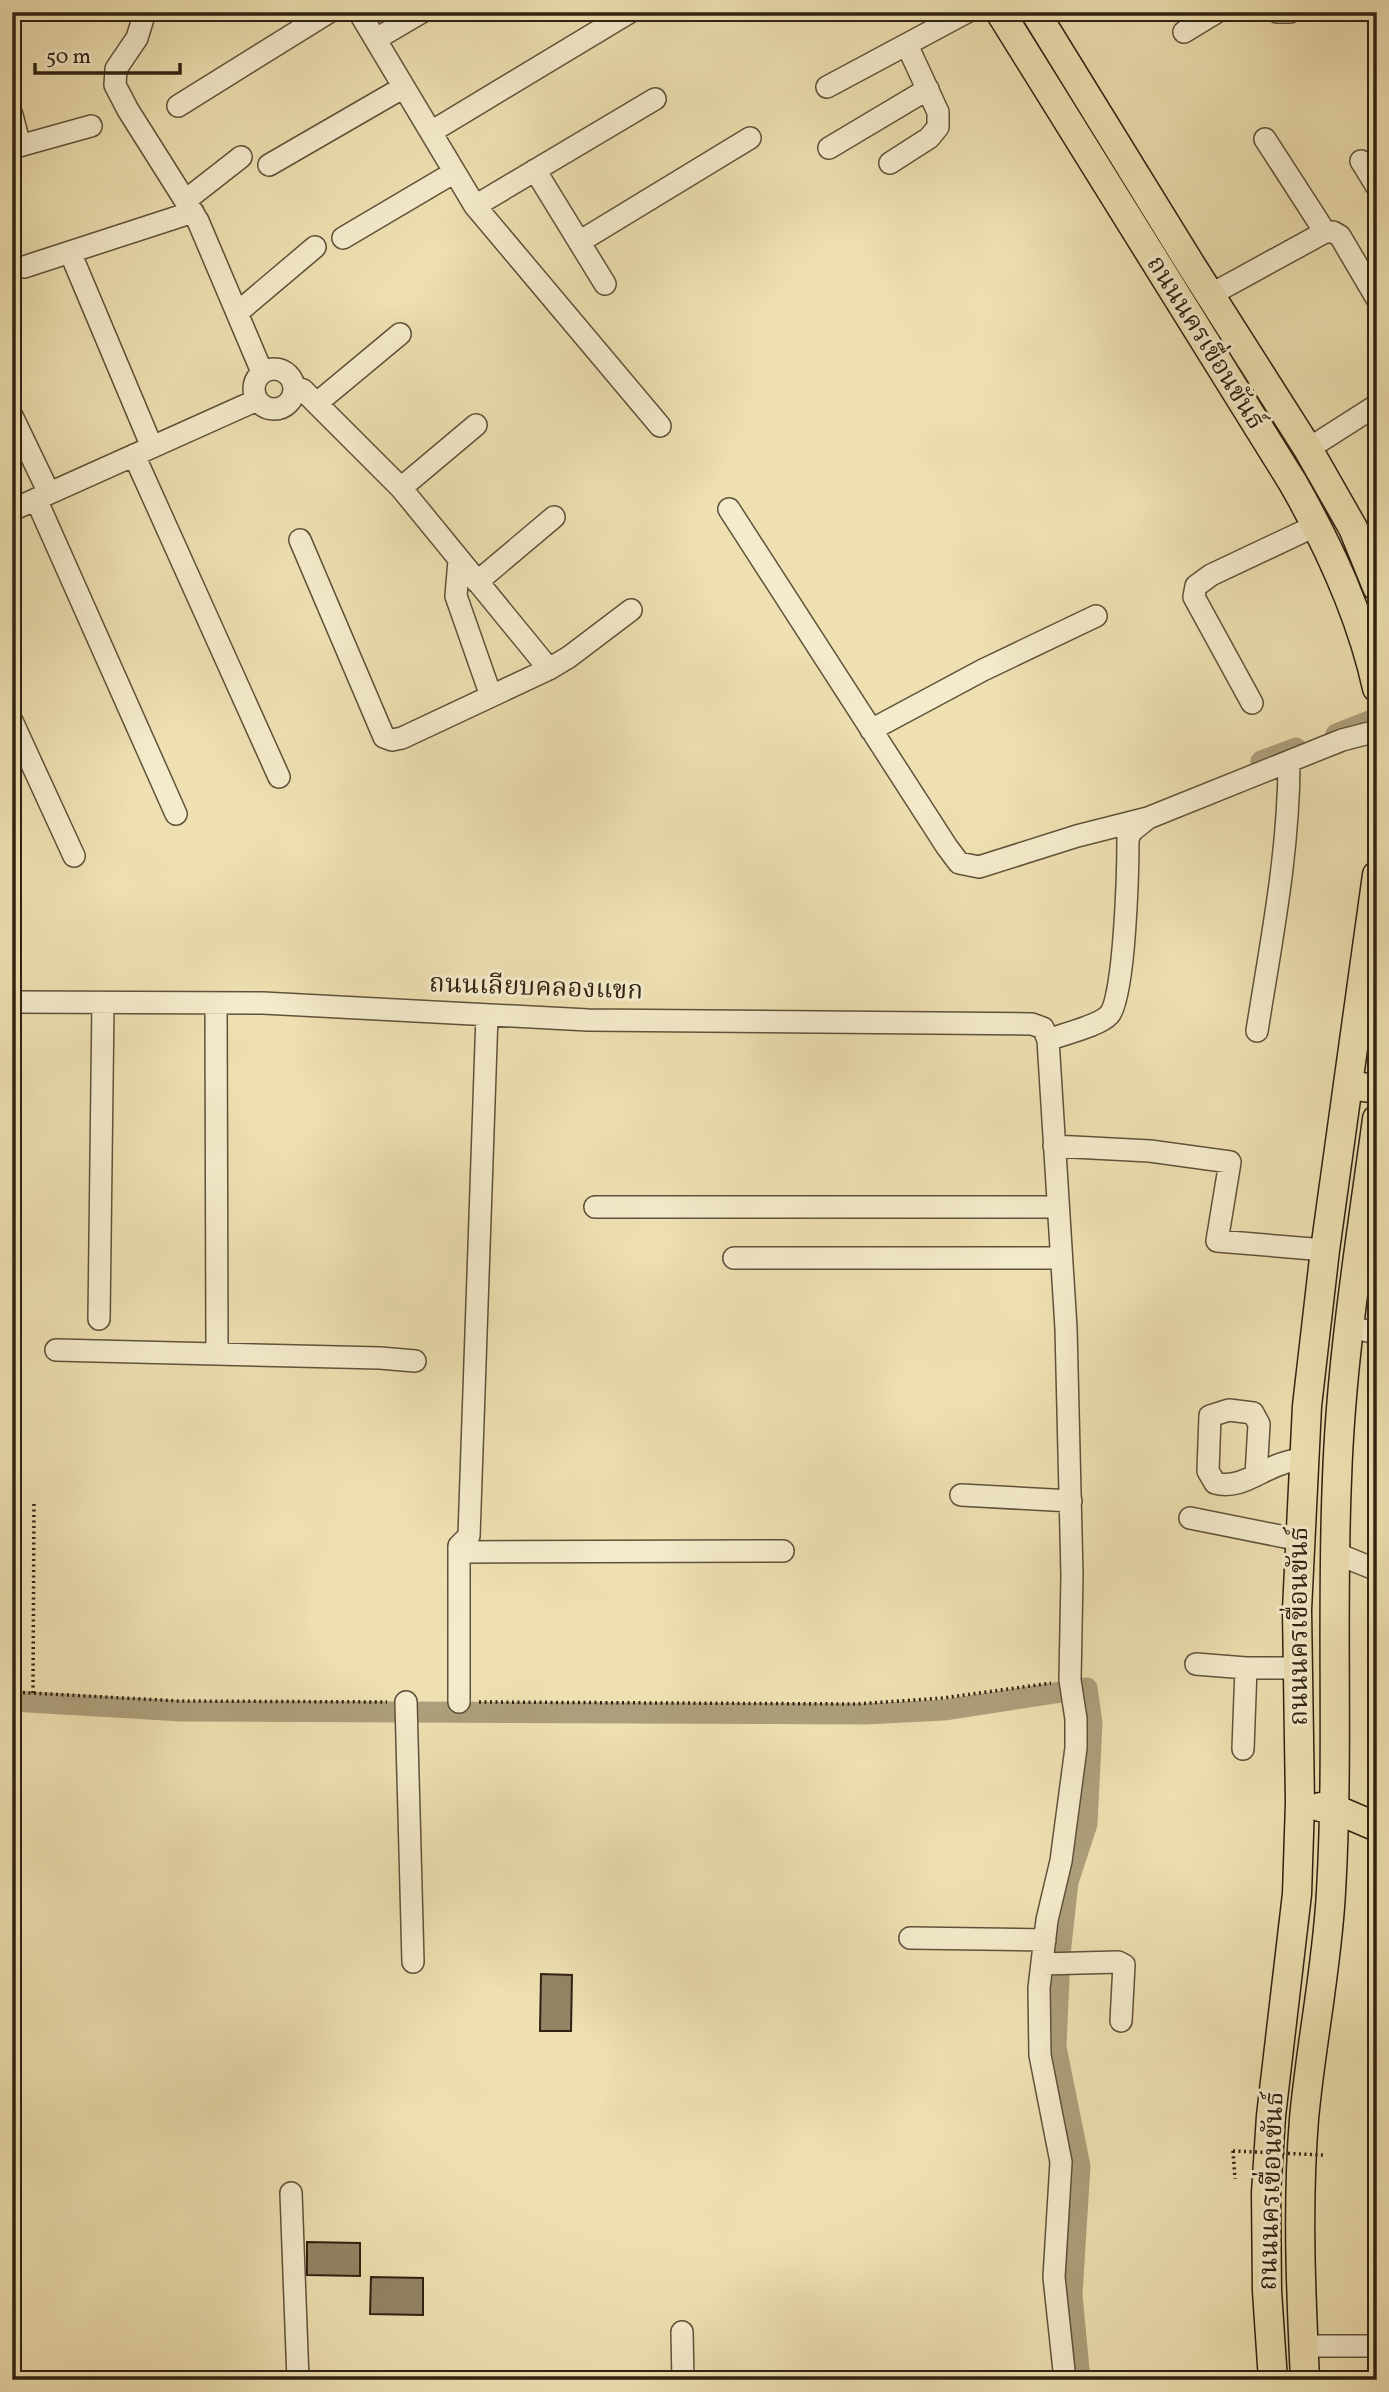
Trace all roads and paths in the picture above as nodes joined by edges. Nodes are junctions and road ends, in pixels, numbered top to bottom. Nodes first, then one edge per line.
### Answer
1 (145, 12) edge
2 (329, 12) edge
3 (359, 12) edge
4 (422, 12) edge
5 (630, 12) edge
6 (967, 12) edge
7 (1000, 12) edge
8 (1035, 12) edge
9 (1217, 12) edge
10 (1277, 12) edge
11 (1290, 12) edge
12 (1184, 32) dead end
13 (376, 39) junction
14 (906, 44) junction
15 (404, 87) junction
16 (827, 87) dead end
17 (928, 89) junction
18 (655, 99) dead end
19 (178, 106) dead end
20 (12, 115) edge
21 (91, 126) dead end
22 (431, 132) junction
23 (750, 138) dead end
24 (1265, 139) dead end
25 (16, 147) edge
26 (829, 148) dead end
27 (242, 157) dead end
28 (1361, 162) dead end
29 (890, 163) dead end
30 (269, 165) dead end
31 (535, 170) junction
32 (453, 173) junction
33 (1377, 187) edge
34 (189, 206) junction
35 (475, 206) junction
36 (1325, 232) junction
37 (343, 238) dead end
38 (579, 242) junction
39 (315, 247) dead end
40 (70, 252) junction
41 (1191, 265) junction
42 (23, 267) dead end
43 (1166, 281) junction
44 (605, 285) dead end
45 (1209, 295) junction
46 (1377, 299) edge
47 (237, 313) junction
48 (400, 334) dead end
49 (262, 372) junction
50 (293, 387) junction
51 (257, 400) junction
52 (317, 403) junction
53 (1377, 405) edge
54 (12, 416) edge
55 (475, 425) dead end
56 (660, 426) dead end
57 (1308, 449) junction
58 (143, 451) junction
59 (401, 488) junction
60 (43, 496) junction
61 (729, 509) dead end
62 (12, 510) edge
63 (554, 517) dead end
64 (1317, 525) junction
65 (300, 540) dead end
66 (459, 560) junction
67 (477, 582) junction
68 (1377, 587) edge
69 (631, 610) dead end
70 (1096, 616) dead end
71 (549, 669) junction
72 (1377, 688) edge
73 (491, 696) junction
74 (1252, 703) dead end
75 (12, 721) edge
76 (871, 730) junction
77 (1377, 731) edge
78 (1289, 762) junction
79 (279, 777) dead end
80 (176, 814) dead end
81 (1148, 818) junction
82 (74, 856) dead end
83 (1377, 875) edge
84 (12, 1002) edge
85 (103, 1003) junction
86 (216, 1003) junction
87 (487, 1015) junction
88 (1257, 1031) dead end
89 (1048, 1040) junction
90 (1348, 1085) junction
91 (1377, 1089) edge
92 (1377, 1119) edge
93 (1054, 1146) junction
94 (596, 1206) dead end
95 (1058, 1208) junction
96 (1325, 1250) junction
97 (1368, 1257) edge
98 (734, 1258) dead end
99 (1061, 1258) junction
100 (99, 1319) dead end
101 (1349, 1327) junction
102 (1377, 1333) edge
103 (56, 1350) dead end
104 (217, 1354) junction
105 (415, 1361) dead end
106 (1304, 1458) junction
107 (1256, 1475) dead end
108 (961, 1495) dead end
109 (34, 1501) dead end
110 (1071, 1501) junction
111 (1190, 1518) dead end
112 (1300, 1540) junction
113 (783, 1550) dead end
114 (459, 1552) junction
115 (1335, 1553) junction
116 (1377, 1570) edge
117 (1196, 1664) dead end
118 (1246, 1668) junction
119 (1298, 1668) junction
120 (1335, 1668) junction
121 (1070, 1680) junction
122 (12, 1692) edge
123 (33, 1693) junction
124 (459, 1702) joint
125 (407, 1711) joint
126 (1243, 1749) dead end
127 (1300, 1804) junction
128 (1335, 1809) junction
129 (1377, 1826) edge
130 (910, 1938) dead end
131 (1045, 1940) junction
132 (413, 1962) dead end
133 (1056, 1964) junction
134 (1121, 2021) dead end
135 (1323, 2155) dead end
136 (1235, 2179) dead end
137 (291, 2193) dead end
138 (681, 2332) dead end
139 (1304, 2346) junction
140 (1377, 2346) edge
141 (298, 2380) edge
142 (683, 2380) edge
143 (1065, 2380) edge
144 (1273, 2380) edge
145 (1305, 2380) edge

1 - 34 street
2 - 19 street
3 - 13 street
4 - 13 street
5 - 22 street
6 - 14 street
7 - 43 main road, ถนนนครเขื่อนขันธ์
8 - 41 main road, ถนนนครเขื่อนขันธ์
9 - 12 street
10 - 11 street
13 - 15 street
14 - 16 street
14 - 17 street
15 - 22 street
15 - 30 street
17 - 26 street
17 - 29 street
18 - 31 street
20 - 25 street
21 - 25 street
22 - 32 street
23 - 38 street
24 - 36 street
27 - 34 street
28 - 33 street
31 - 35 street
31 - 38 street
32 - 35 street
32 - 37 street
34 - 40 street
34 - 47 street
35 - 56 street
36 - 45 street
36 - 46 street
38 - 44 street
39 - 47 street
40 - 42 street
40 - 58 street
41 - 43 main road
41 - 45 main road, ถนนนครเขื่อนขันธ์
43 - 64 main road, ถนนนครเขื่อนขันธ์
45 - 57 main road, ถนนนครเขื่อนขันธ์
47 - 49 street
48 - 52 street
49 - 50 street
49 - 51 street
50 - 51 street
50 - 52 street
51 - 58 street
52 - 59 street
53 - 57 street
54 - 60 street
55 - 59 street
57 - 68 main road, ถนนนครเขื่อนขันธ์
58 - 60 street
58 - 79 street
59 - 66 street
60 - 62 street
60 - 80 street
61 - 76 street
63 - 67 street
64 - 72 main road, ถนนนครเขื่อนขันธ์
64 - 74 street
65 - 73 street
66 - 67 street
66 - 73 street
67 - 71 street
69 - 71 street
70 - 76 street
71 - 73 street
75 - 82 street
76 - 81 street
77 - 78 street
78 - 81 street
78 - 88 street
81 - 89 street
83 - 90 main road, ถนนนครเขื่อนขันธ์
84 - 85 street, ถนนเลียบคลองแขก
85 - 86 street, ถนนเลียบคลองแขก
85 - 100 street
86 - 87 street, ถนนเลียบคลองแขก
86 - 104 street
87 - 89 street, ถนนเลียบคลองแขก
87 - 114 street
89 - 93 street
90 - 91 main road
90 - 96 main road, ถนนนครเขื่อนขันธ์
92 - 97 main road, ถนนนครเขื่อนขันธ์
93 - 95 street
93 - 96 street
94 - 95 street
95 - 99 street
96 - 106 main road, ถนนนครเขื่อนขันธ์
97 - 101 main road, ถนนนครเขื่อนขันธ์
98 - 99 street
99 - 110 street
101 - 102 street
101 - 115 main road, ถนนนครเขื่อนขันธ์
103 - 104 street
104 - 105 street
106 - 107 street
106 - 112 main road, ถนนนครเขื่อนขันธ์
108 - 110 street
109 - 123 path
110 - 121 street
111 - 112 street
112 - 119 main road, ถนนนครเขื่อนขันธ์
113 - 114 street
114 - 124 street
115 - 116 street
115 - 120 main road, ถนนนครเขื่อนขันธ์
117 - 118 street
118 - 119 street
118 - 126 street
119 - 120 main road
119 - 127 main road, ถนนนครเขื่อนขันธ์
120 - 128 main road, ถนนนครเขื่อนขันธ์
121 - 124 path
121 - 131 street
122 - 123 path
123 - 125 path
125 - 132 street
127 - 128 main road
127 - 144 main road, ถนนนครเขื่อนขันธ์
128 - 129 main road
128 - 139 main road, ถนนนครเขื่อนขันธ์
130 - 131 street
131 - 133 street
133 - 134 street
133 - 143 street
135 - 136 path, bridge
137 - 141 street
138 - 142 street
139 - 140 street
139 - 145 main road, ถนนนครเขื่อนขันธ์

